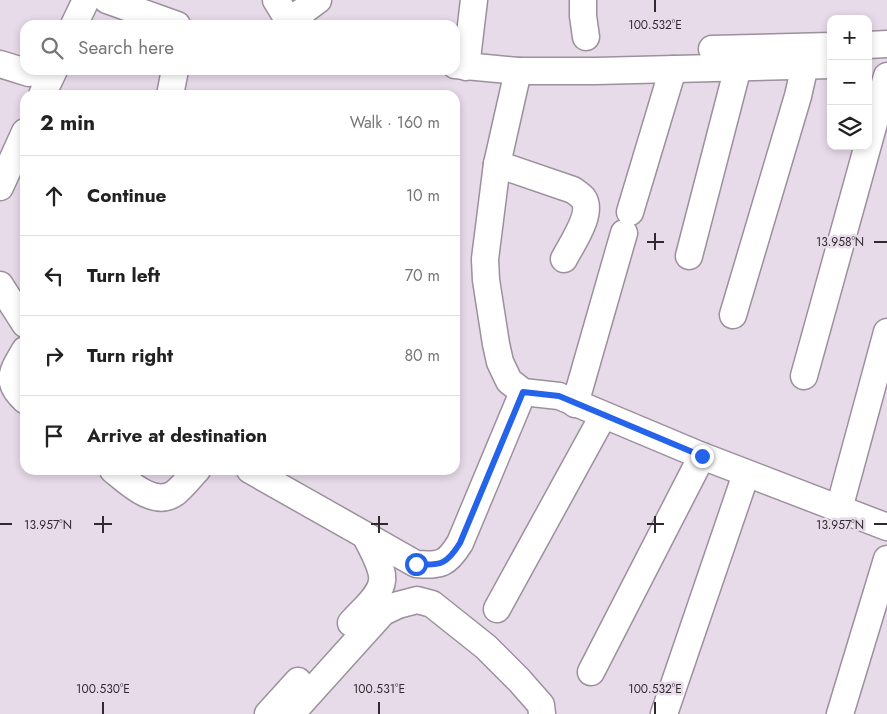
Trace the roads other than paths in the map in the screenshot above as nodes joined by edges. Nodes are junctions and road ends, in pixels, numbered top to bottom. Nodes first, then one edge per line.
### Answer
1 (86, 0) edge
2 (107, 0) edge
3 (276, 0) edge
4 (318, 0) edge
5 (474, 0) edge
6 (583, 0) edge
7 (76, 20) edge
8 (163, 20) edge
9 (287, 20) edge
10 (294, 20) edge
11 (586, 37) dead end
12 (887, 44) edge
13 (872, 45) edge
14 (827, 46) edge
15 (678, 60) junction
16 (0, 64) edge
17 (872, 64) edge
18 (887, 64) edge
19 (805, 65) junction
20 (827, 65) edge
21 (460, 66) edge
22 (20, 67) edge
23 (738, 67) junction
24 (518, 72) junction
25 (41, 75) edge
26 (174, 75) edge
27 (887, 76) edge
28 (42, 90) edge
29 (171, 90) edge
30 (20, 143) edge
31 (497, 164) junction
32 (0, 187) edge
33 (689, 256) dead end
34 (564, 259) dead end
35 (0, 285) edge
36 (733, 315) dead end
37 (20, 316) edge
38 (887, 332) edge
39 (20, 358) edge
40 (804, 376) dead end
41 (523, 392) junction
42 (20, 395) edge
43 (575, 404) junction
44 (603, 416) junction
45 (702, 456) junction
46 (746, 474) junction
47 (120, 475) edge
48 (192, 475) edge
49 (259, 475) edge
50 (839, 509) junction
51 (887, 527) edge
52 (366, 535) junction
53 (887, 560) edge
54 (497, 609) dead end
55 (591, 672) dead end
56 (268, 714) edge
57 (291, 714) edge
58 (542, 714) edge
59 (664, 714) edge
60 (840, 714) edge

1 - 7 street
2 - 8 street
3 - 9 street
4 - 10 street
5 - 21 street
6 - 11 street
12 - 13 street
14 - 15 street
15 - 23 street
15 - 24 street
15 - 43 street
16 - 22 street
17 - 18 street
19 - 20 street
19 - 23 street
19 - 36 street
21 - 24 street
23 - 33 street
24 - 31 street
25 - 28 street
26 - 29 street
27 - 40 street
30 - 32 street
31 - 34 street
31 - 41 street
35 - 37 street
38 - 50 street
39 - 42 street
41 - 43 street
41 - 52 street
43 - 44 street
44 - 45 street
44 - 54 street
45 - 46 street
45 - 55 street
46 - 50 street
46 - 59 street
47 - 48 street
49 - 52 street
50 - 51 street
52 - 56 street
53 - 60 street
57 - 58 street

